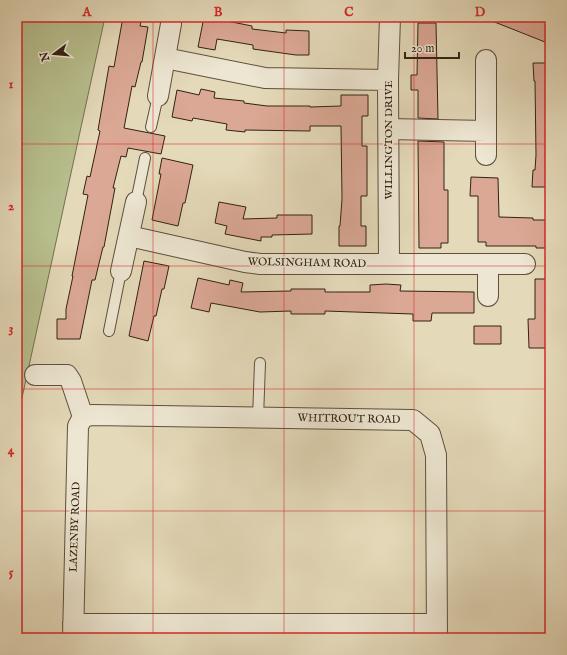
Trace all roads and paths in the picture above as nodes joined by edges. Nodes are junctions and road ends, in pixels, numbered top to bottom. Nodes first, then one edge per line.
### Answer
1 (390, 17) edge
2 (172, 21) edge
3 (165, 58) junction
4 (486, 60) dead end
5 (388, 80) junction
6 (158, 96) joint
7 (151, 127) dead end
8 (389, 130) junction
9 (486, 131) junction
10 (486, 155) dead end
11 (145, 158) dead end
12 (136, 202) joint
13 (129, 236) junction
14 (389, 264) junction
15 (488, 264) junction
16 (525, 264) dead end
17 (121, 271) joint
18 (488, 296) dead end
19 (109, 331) dead end
20 (260, 363) dead end
21 (36, 375) dead end
22 (83, 417) junction
23 (258, 418) junction
24 (73, 631) edge
25 (437, 631) edge

1 - 5 street, WILLINGTON DRIVE
2 - 3 street
3 - 5 street
3 - 6 street
4 - 9 street
5 - 8 street, WILLINGTON DRIVE
6 - 7 lane
8 - 9 street
8 - 14 street, WILLINGTON DRIVE
9 - 10 street
11 - 12 lane
12 - 13 street
13 - 14 street, WOLSINGHAM ROAD
13 - 17 street
14 - 15 street, WOLSINGHAM ROAD
15 - 16 street, WOLSINGHAM ROAD
15 - 18 street
17 - 19 lane
20 - 23 lane
21 - 22 street
22 - 23 street, WHITROUT ROAD
22 - 24 street, LAZENBY ROAD
23 - 25 street, WHITROUT ROAD
24 - 25 street

